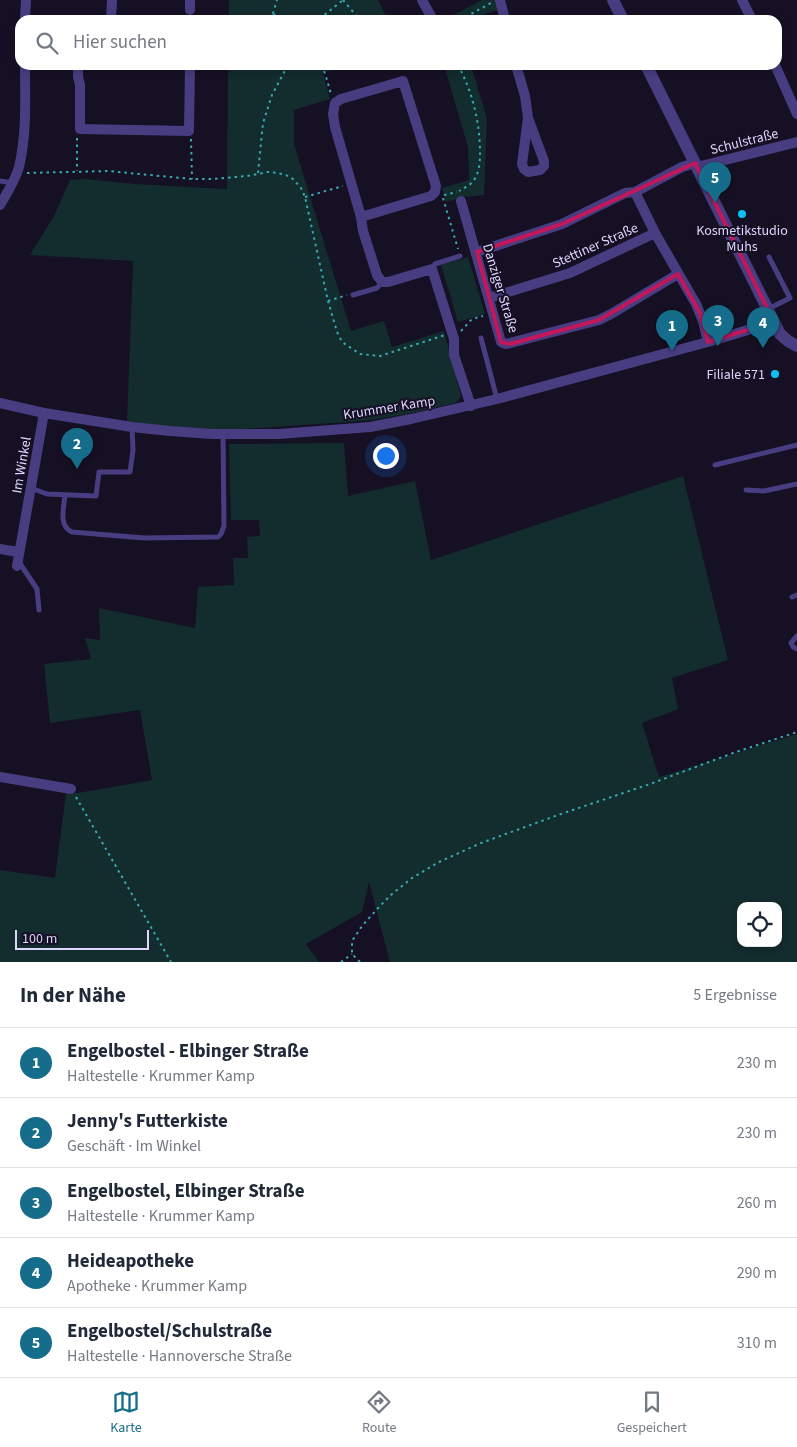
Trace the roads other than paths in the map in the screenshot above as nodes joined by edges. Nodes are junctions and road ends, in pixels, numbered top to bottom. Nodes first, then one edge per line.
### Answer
1 (26, 0) edge
2 (112, 0) edge
3 (422, 0) edge
4 (499, 0) edge
5 (613, 0) edge
6 (742, 0) edge
7 (25, 15) edge
8 (111, 15) edge
9 (430, 15) edge
10 (504, 15) edge
11 (620, 15) edge
12 (750, 15) edge
13 (25, 70) edge
14 (78, 70) edge
15 (190, 70) edge
16 (517, 70) edge
17 (648, 70) edge
18 (777, 70) edge
19 (797, 114) edge
20 (528, 118) dead end
21 (797, 142) edge
22 (696, 165) junction
23 (15, 178) junction
24 (0, 181) edge
25 (635, 192) junction
26 (461, 201) dead end
27 (0, 205) edge
28 (360, 217) junction
29 (654, 234) junction
30 (477, 252) junction
31 (460, 256) road end
32 (768, 257) dead end
33 (432, 269) junction
34 (678, 274) junction
35 (382, 282) junction
36 (353, 295) road end
37 (489, 298) junction
38 (768, 310) junction
39 (774, 322) junction
40 (481, 338) dead end
41 (708, 342) junction
42 (797, 346) edge
43 (497, 399) junction
44 (0, 403) edge
45 (471, 406) junction
46 (44, 413) junction
47 (132, 427) junction
48 (223, 434) junction
49 (797, 445) edge
50 (715, 465) dead end
51 (797, 484) edge
52 (31, 488) junction
53 (746, 490) dead end
54 (65, 495) junction
55 (0, 549) edge
56 (17, 559) junction
57 (39, 610) dead end
58 (797, 636) edge
59 (797, 649) edge
60 (0, 777) edge
61 (71, 789) road end

1 - 7 street
2 - 8 street
3 - 9 street
4 - 10 street
5 - 11 street
6 - 12 street
13 - 23 street
14 - 15 street
16 - 20 street
17 - 22 street
18 - 19 street
21 - 22 street, Schulstraße
22 - 25 street, Schulstraße
22 - 38 street
23 - 24 lane
23 - 27 street
25 - 29 street
25 - 30 street, Schulstraße
26 - 30 street, Danziger Straße
28 - 28 street
28 - 35 street
29 - 34 street
29 - 37 street, Stettiner Straße
30 - 37 street, Danziger Straße
31 - 33 lane
32 - 38 lane
33 - 35 street
33 - 45 street
34 - 37 street, Danziger Straße
34 - 41 street
35 - 36 lane
38 - 39 street
39 - 41 street, Krummer Kamp
39 - 42 street
40 - 43 lane
41 - 43 street, Krummer Kamp
43 - 45 street, Krummer Kamp
44 - 46 street, Krummer Kamp
45 - 48 street, Krummer Kamp
46 - 47 street, Krummer Kamp
46 - 52 street, Im Winkel
47 - 48 street, Krummer Kamp
47 - 54 lane
48 - 54 lane
49 - 50 lane
51 - 53 lane
52 - 54 lane
52 - 56 street, Im Winkel
55 - 56 street
56 - 57 lane
58 - 59 lane
60 - 61 street

